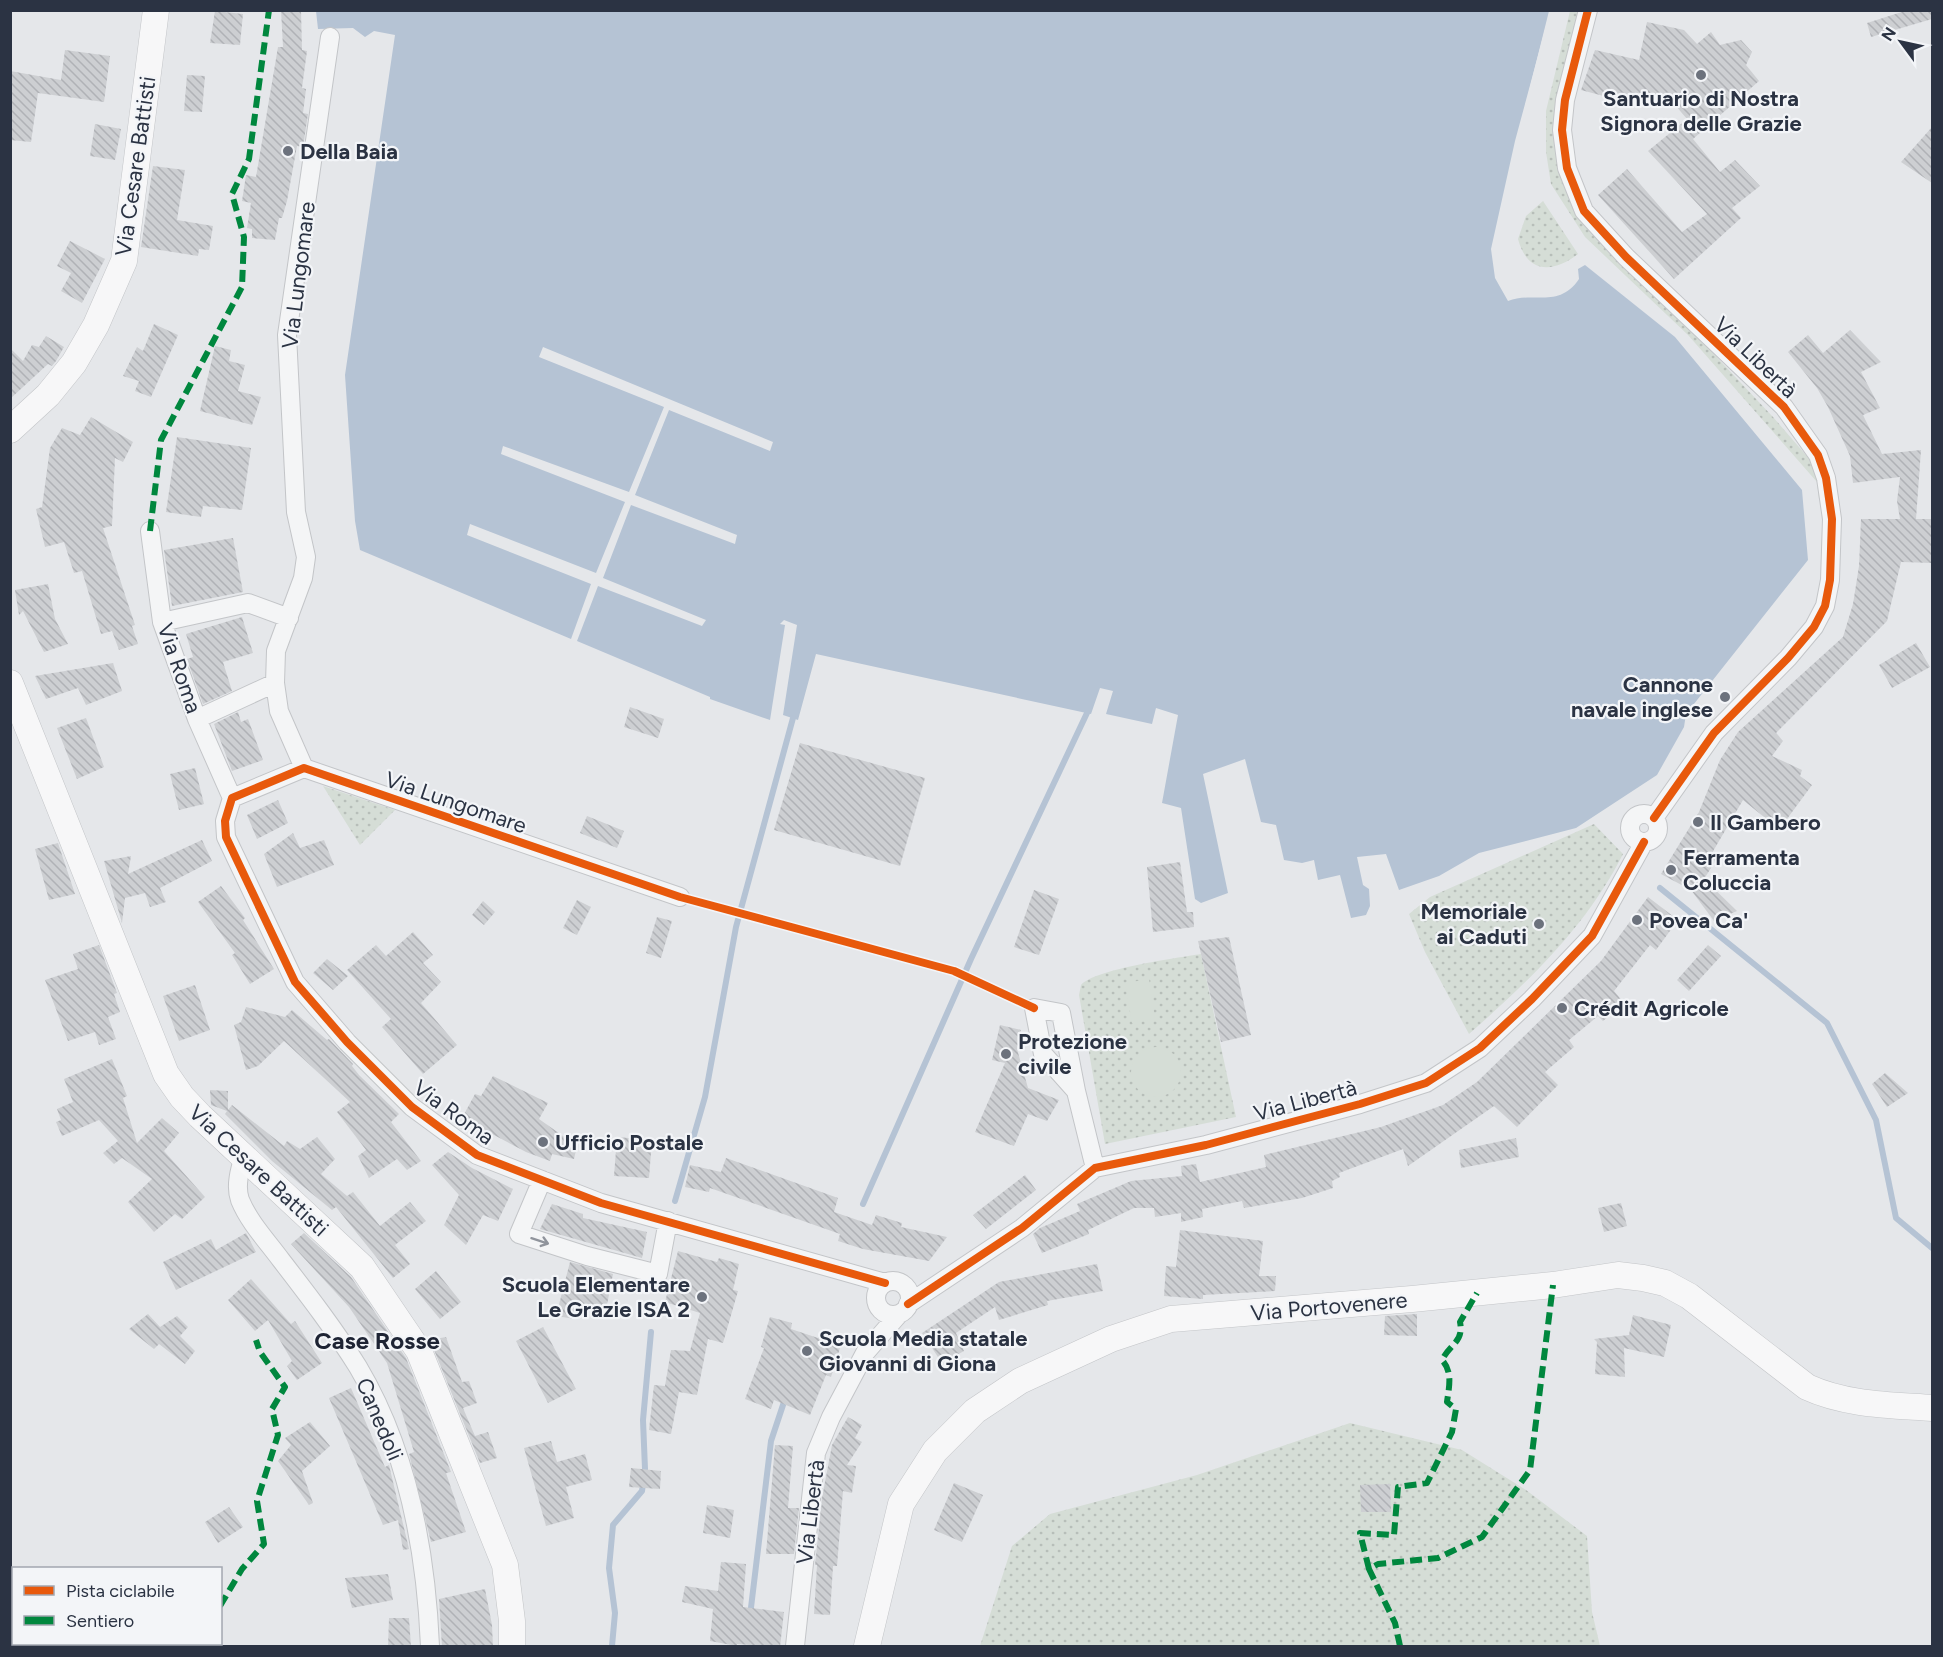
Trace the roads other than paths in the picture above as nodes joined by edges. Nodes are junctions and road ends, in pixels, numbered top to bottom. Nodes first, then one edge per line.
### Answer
1 (156, 10) edge
2 (1588, 10) edge
3 (330, 37) dead end
4 (10, 430) edge
5 (150, 531) dead end
6 (288, 618) junction
7 (162, 622) junction
8 (10, 683) edge
9 (275, 683) junction
10 (197, 719) junction
11 (304, 768) junction
12 (230, 802) junction
13 (680, 897) dead end
14 (1076, 1091) dead end
15 (244, 1155) junction
16 (1095, 1168) junction
17 (542, 1180) junction
18 (668, 1221) junction
19 (880, 1295) junction
20 (904, 1301) junction
21 (866, 1353) junction
22 (1932, 1408) edge
23 (430, 1647) edge
24 (512, 1647) edge
25 (795, 1647) edge
26 (867, 1647) edge

1 - 4 main road, Via Cesare Battisti
2 - 16 street, Via Libertà
3 - 6 street, Via Lungomare
5 - 7 street, Via Roma
6 - 7 street
6 - 9 street, Via Lungomare
7 - 10 street, Via Roma
8 - 15 main road, Via Cesare Battisti
9 - 10 street
9 - 11 street, Via Lungomare
10 - 12 street, Via Roma
11 - 12 street
11 - 13 street, Via Lungomare
12 - 17 street, Via Roma
14 - 16 street
15 - 23 street, Canedoli
15 - 24 main road, Via Cesare Battisti
16 - 20 street, Via Libertà
17 - 18 street, Via Roma
17 -> 18 street
18 - 19 street, Via Roma
19 - 20 street
19 - 20 street
19 - 21 street, Via Libertà
20 - 21 street, Via Libertà
21 - 25 street, Via Libertà
22 - 26 main road, Via Portovenere

